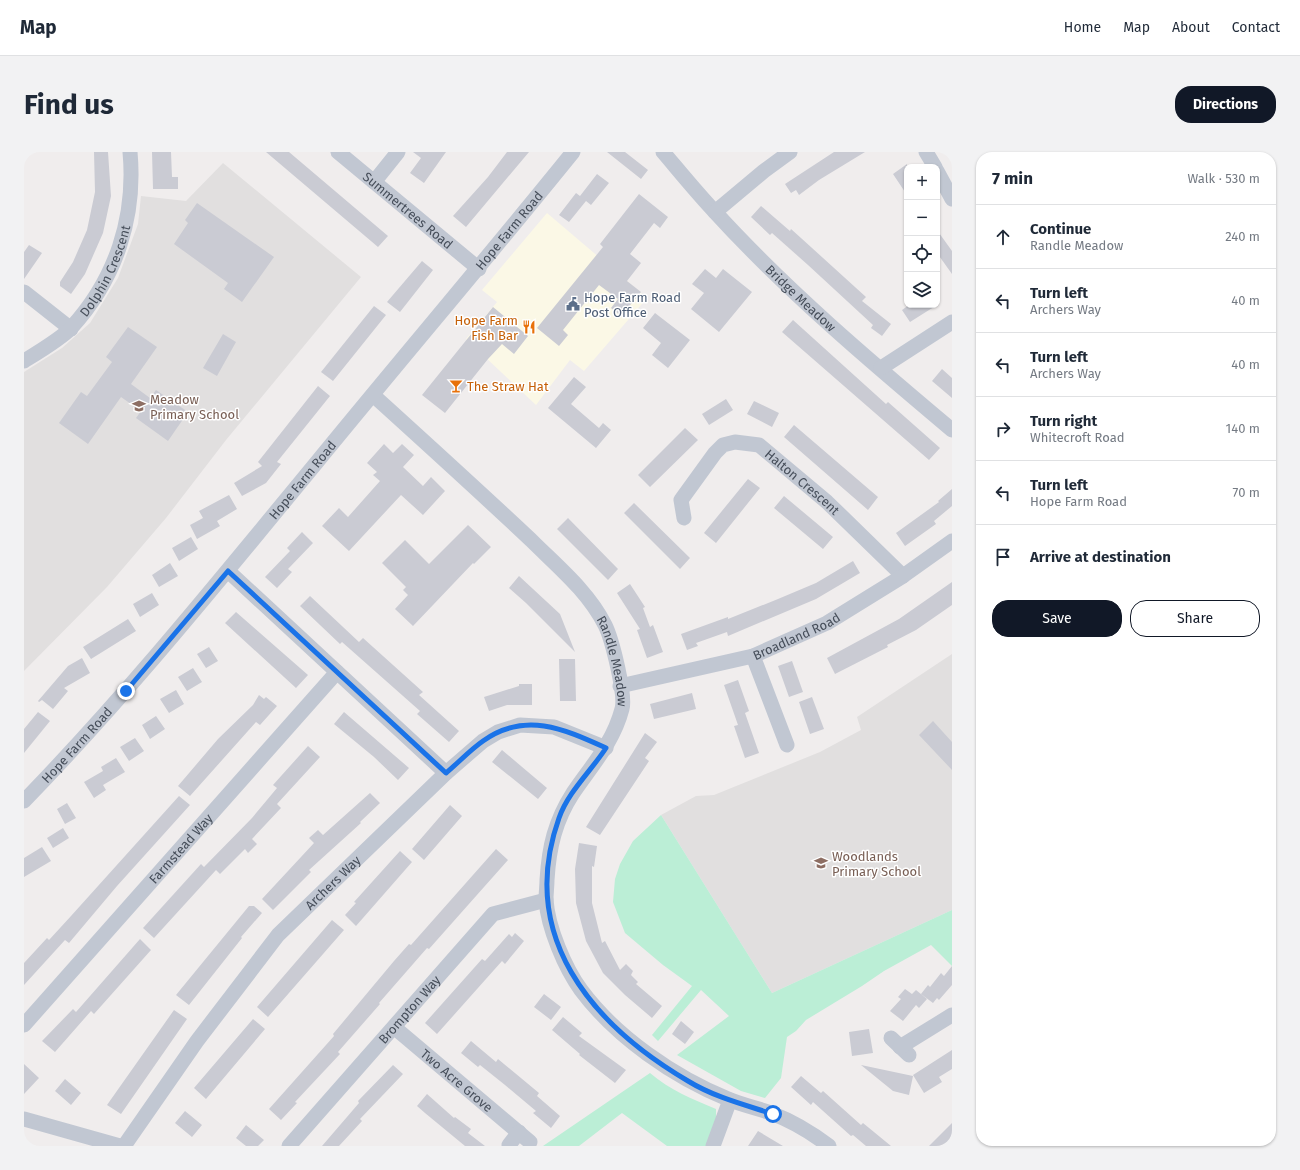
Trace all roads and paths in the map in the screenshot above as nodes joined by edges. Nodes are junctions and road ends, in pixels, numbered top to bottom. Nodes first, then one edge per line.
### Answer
1 (130, 152) edge
2 (338, 152) edge
3 (398, 152) edge
4 (573, 152) edge
5 (663, 152) edge
6 (790, 152) edge
7 (926, 152) edge
8 (933, 164) edge
9 (940, 177) edge
10 (374, 182) junction
11 (952, 199) edge
12 (715, 212) junction
13 (478, 269) junction
14 (24, 292) edge
15 (952, 322) edge
16 (71, 329) junction
17 (24, 361) edge
18 (881, 368) junction
19 (373, 395) junction
20 (952, 430) edge
21 (684, 518) dead end
22 (952, 541) edge
23 (228, 571) junction
24 (903, 576) junction
25 (753, 656) junction
26 (337, 672) junction
27 (620, 686) junction
28 (787, 745) dead end
29 (606, 748) junction
30 (446, 773) junction
31 (24, 801) edge
32 (546, 900) junction
33 (952, 1016) edge
34 (24, 1025) edge
35 (395, 1028) junction
36 (900, 1047) dead end
37 (730, 1100) junction
38 (24, 1119) edge
39 (509, 1145) edge
40 (120, 1146) edge
41 (124, 1146) edge
42 (289, 1146) edge
43 (713, 1146) edge
44 (829, 1146) edge

1 - 16 street, Dolphin Crescent
2 - 10 street, Summertrees Road
3 - 10 street
4 - 13 street, Hope Farm Road
5 - 12 street, Bridge Meadow
6 - 12 street
7 - 8 street
9 - 11 street
10 - 13 street, Summertrees Road
12 - 18 street, Bridge Meadow
13 - 19 street, Hope Farm Road
14 - 16 street
15 - 18 street
16 - 17 street, Dolphin Crescent
18 - 20 street, Bridge Meadow
19 - 23 street, Hope Farm Road
19 - 27 street, Randle Meadow
21 - 24 street, Halton Crescent
22 - 24 street, Broadland Road
23 - 26 street
23 - 31 street, Hope Farm Road
24 - 25 street, Broadland Road
25 - 27 street, Broadland Road
25 - 28 street
26 - 30 street
26 - 34 street, Farmstead Way
27 - 29 street, Randle Meadow
29 - 30 street, Archers Way
29 - 32 street, Randle Meadow
30 - 41 street, Archers Way
32 - 35 street, Brompton Way
32 - 37 street, Randle Meadow
33 - 36 street
35 - 39 street, Two Acre Grove
35 - 42 street, Brompton Way
37 - 43 street
37 - 44 street, Randle Meadow
38 - 40 street

